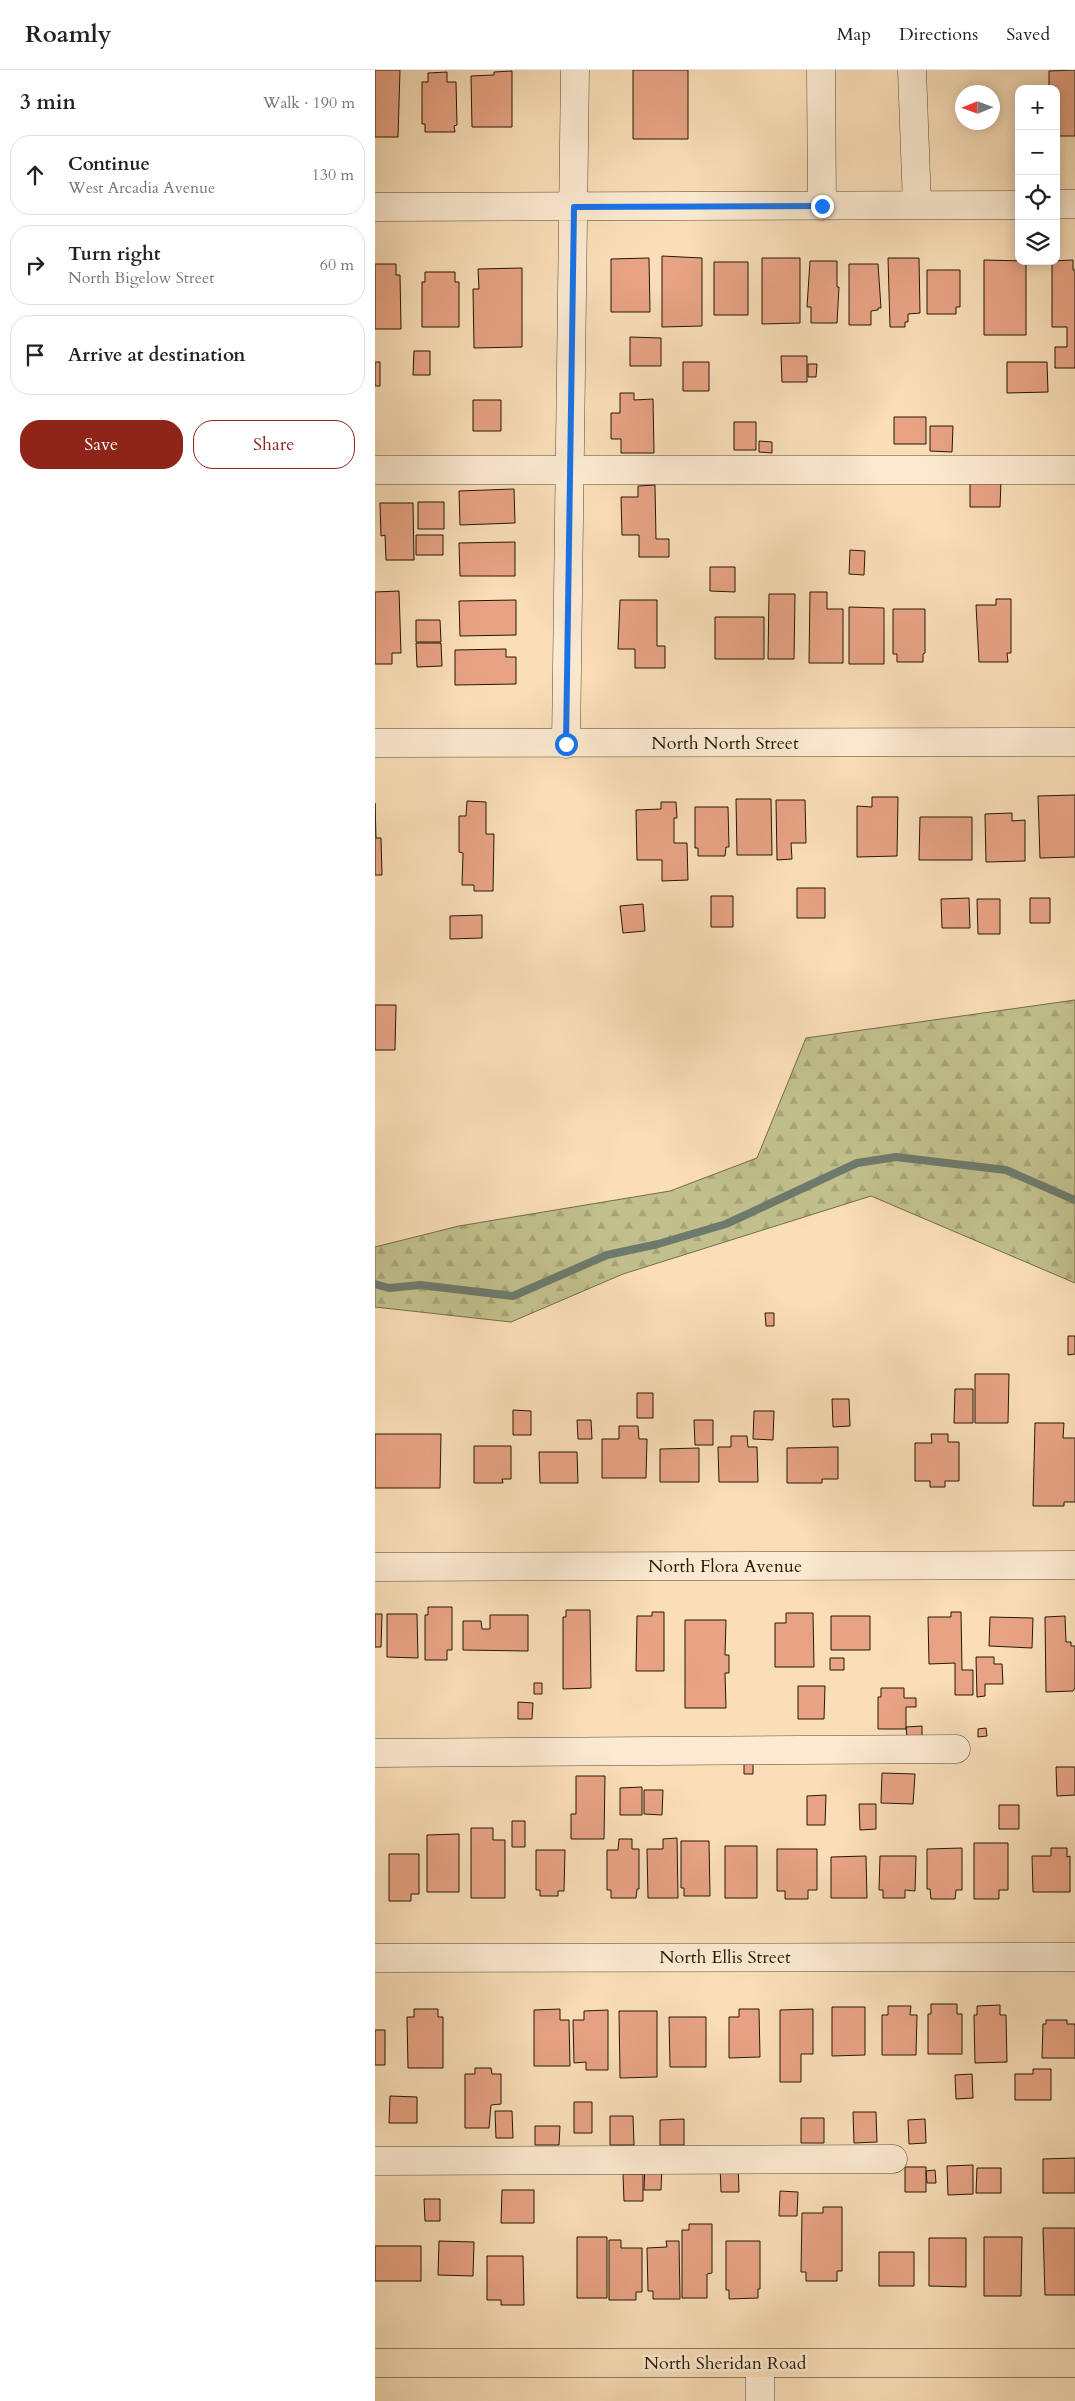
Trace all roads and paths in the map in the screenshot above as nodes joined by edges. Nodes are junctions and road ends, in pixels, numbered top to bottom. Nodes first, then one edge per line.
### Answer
1 (575, 70) edge
2 (821, 70) edge
3 (913, 70) edge
4 (1060, 204) edge
5 (1075, 204) edge
6 (917, 205) junction
7 (1015, 205) edge
8 (822, 206) junction
9 (375, 207) edge
10 (574, 207) junction
11 (375, 470) edge
12 (570, 470) junction
13 (1075, 470) edge
14 (1075, 742) edge
15 (375, 743) edge
16 (566, 744) junction
17 (1075, 1565) edge
18 (375, 1566) edge
19 (956, 1749) dead end
20 (375, 1753) edge
21 (1075, 1957) edge
22 (375, 1958) edge
23 (893, 2159) dead end
24 (375, 2161) edge
25 (375, 2363) edge
26 (1075, 2363) edge
27 (760, 2364) junction
28 (760, 2401) edge

1 - 10 street
2 - 8 street
3 - 6 street
4 - 5 street
6 - 7 street
6 - 8 street
8 - 10 street
9 - 10 street
10 - 12 street
11 - 12 street
12 - 13 street
12 - 16 street
14 - 16 street, North North Street
15 - 16 street, North North Street
17 - 18 street, North Flora Avenue
19 - 20 street
21 - 22 street, North Ellis Street
23 - 24 street
25 - 27 main road, North Sheridan Road
26 - 27 main road, North Sheridan Road
27 - 28 street

